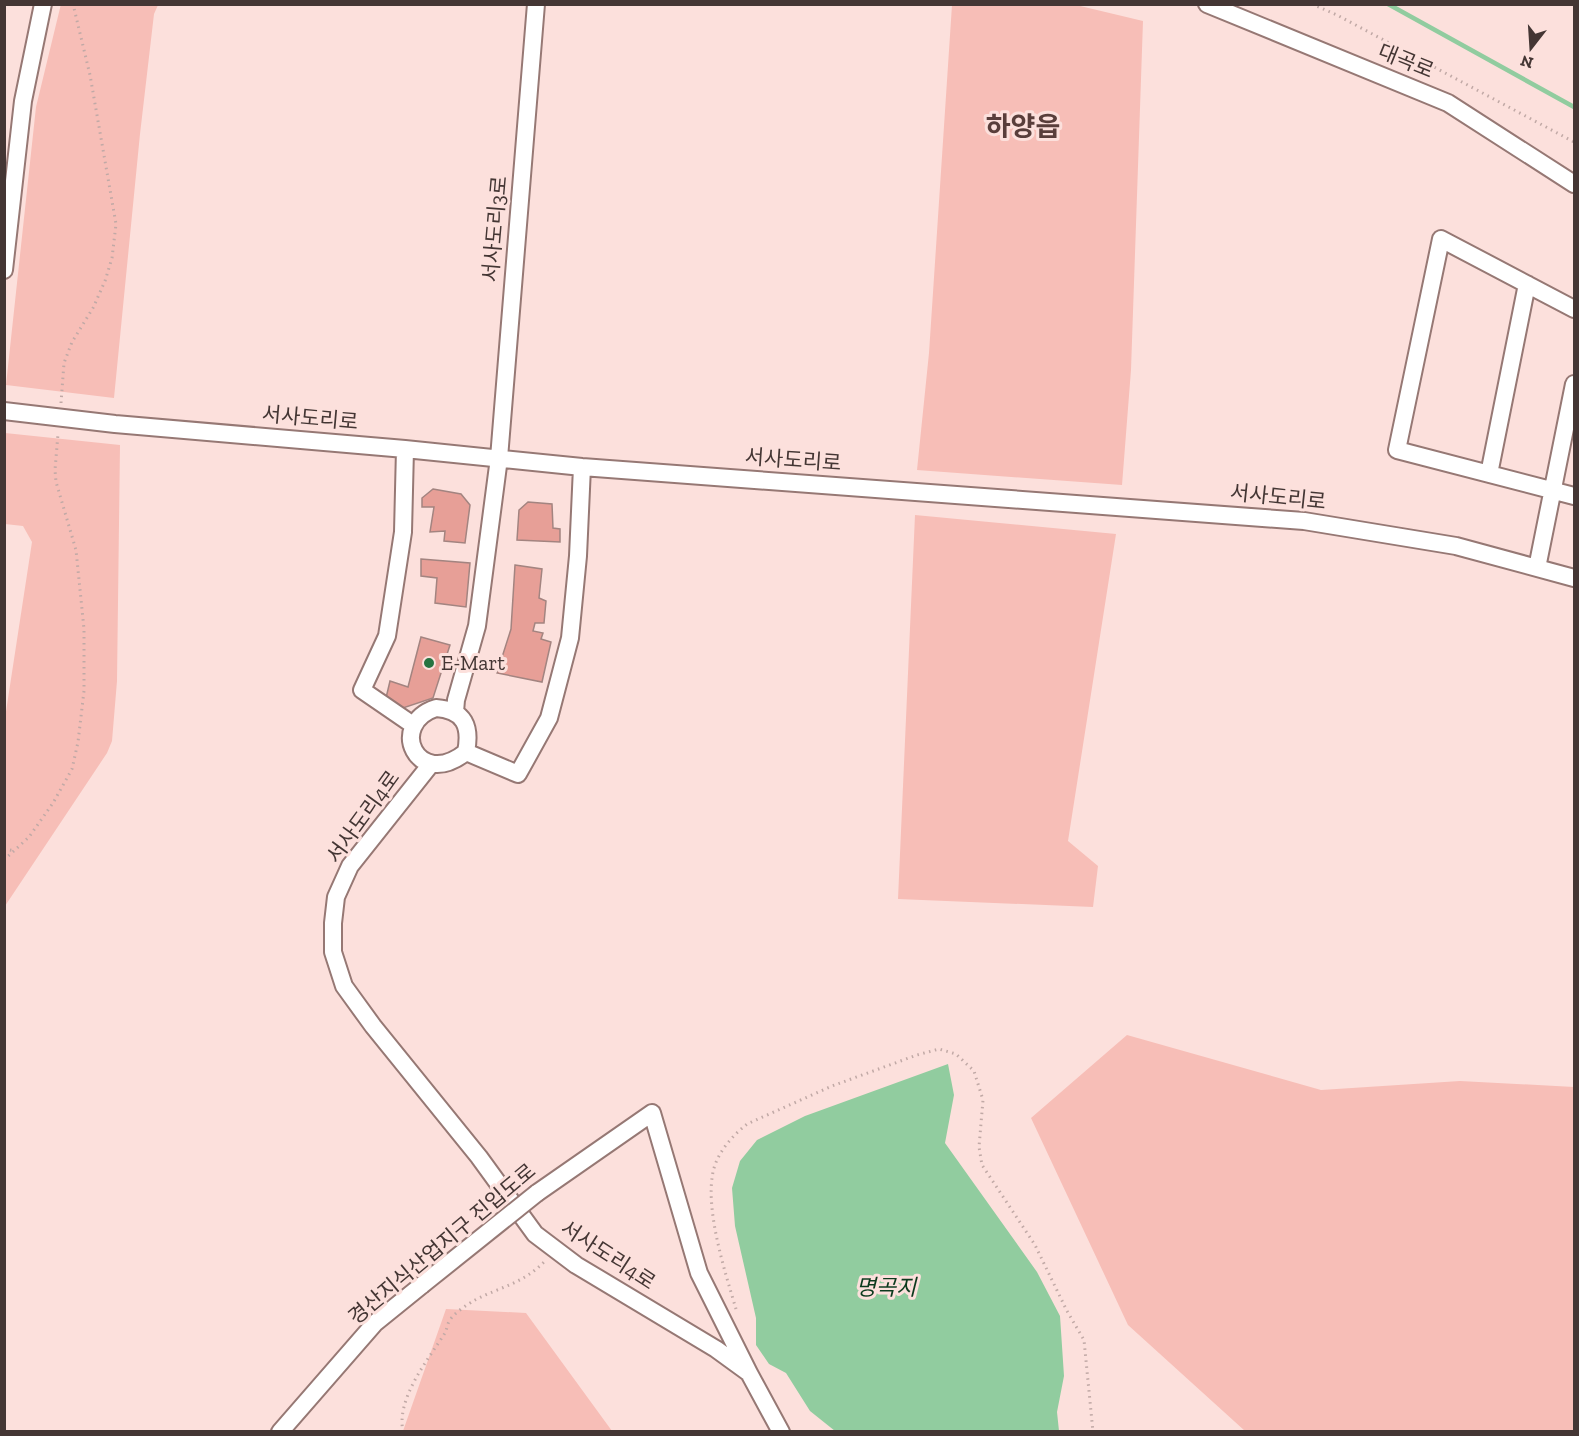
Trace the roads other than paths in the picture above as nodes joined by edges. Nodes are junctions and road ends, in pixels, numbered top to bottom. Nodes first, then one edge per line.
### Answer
1 (43, 4) edge
2 (536, 4) edge
3 (1207, 4) edge
4 (11, 145) edge
5 (1575, 184) edge
6 (6, 239) edge
7 (4, 270) edge
8 (1527, 284) junction
9 (1575, 309) edge
10 (1575, 384) edge
11 (4, 411) edge
12 (405, 449) junction
13 (499, 458) junction
14 (582, 467) junction
15 (1489, 474) junction
16 (1553, 491) junction
17 (1575, 496) edge
18 (1537, 568) junction
19 (1575, 578) edge
20 (456, 712) junction
21 (413, 725) junction
22 (466, 752) junction
23 (431, 764) junction
24 (749, 1373) junction
25 (280, 1431) edge
26 (781, 1431) edge

1 - 4 street
2 - 13 street, 서사도리3로
3 - 5 street, 대곡로
4 - 6 street
6 - 7 street
8 - 9 street
8 - 15 street
8 - 15 street
10 - 16 street
11 - 12 street, 서사도리로
12 - 13 street, 서사도리로
12 - 21 street
13 - 14 street, 서사도리로
13 - 20 street
14 - 18 street, 서사도리로
14 - 22 street
15 - 16 street
16 - 17 street
16 - 18 street
18 - 19 street, 서사도리로
20 - 21 street
20 - 22 street
21 - 23 street
22 - 23 street
23 - 24 street, 서사도리4로
24 - 25 street, 경산지식산업지구 진입도로, bridge
24 - 26 street

